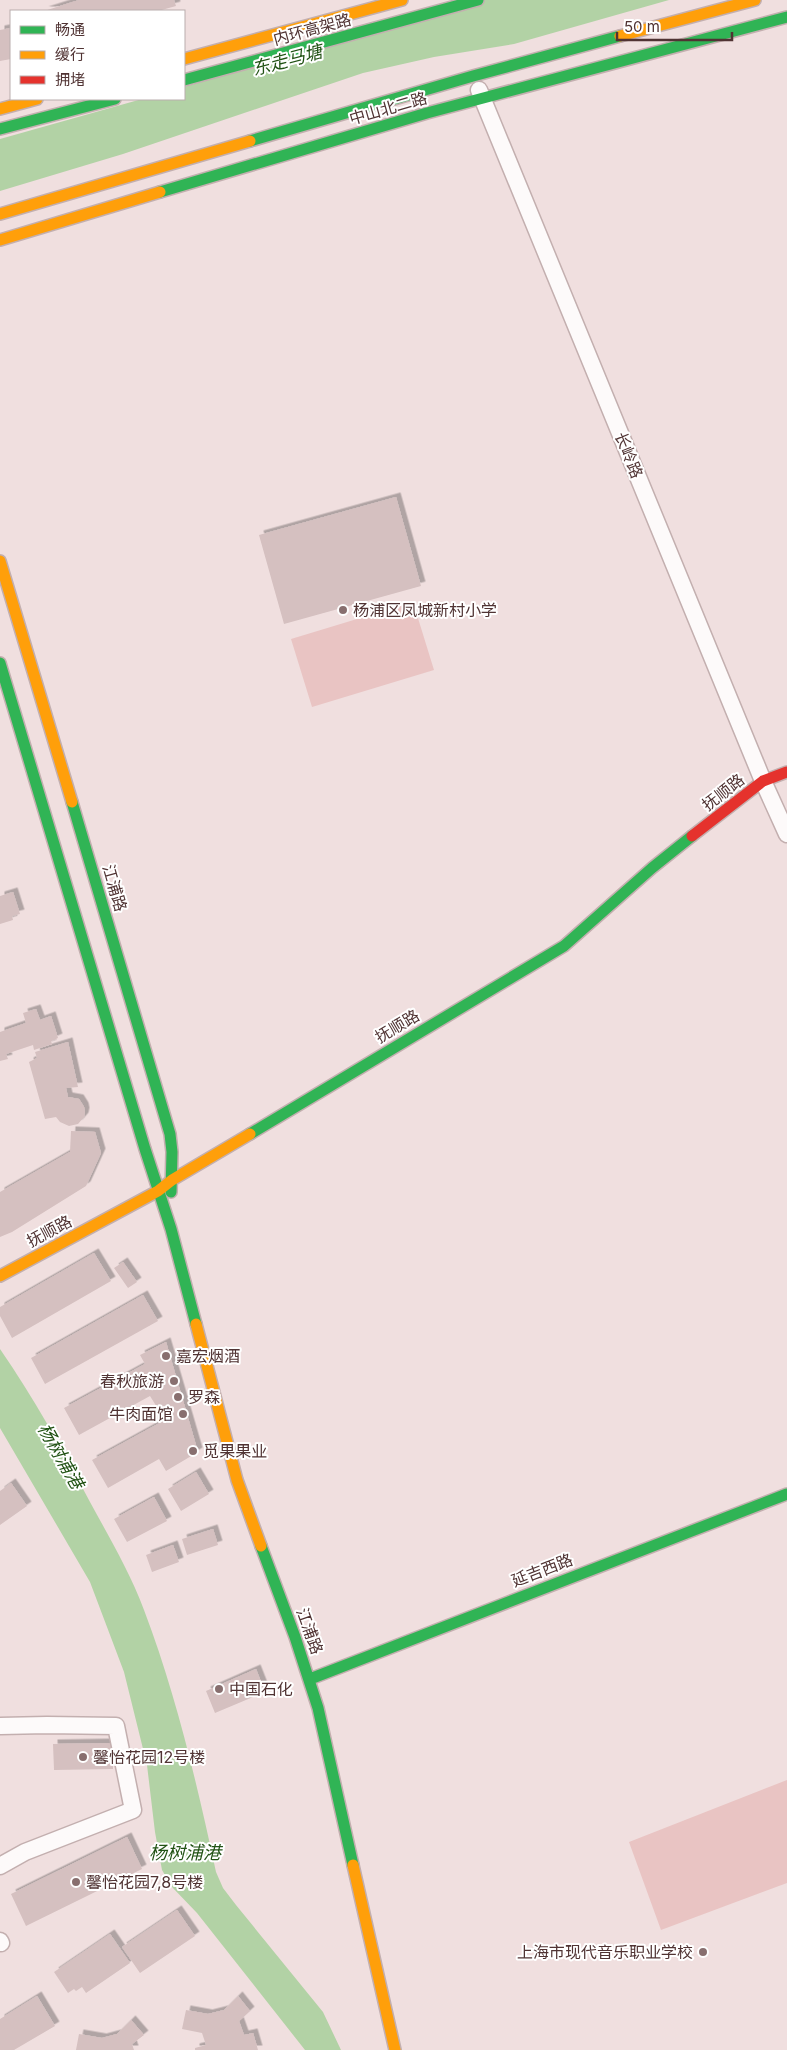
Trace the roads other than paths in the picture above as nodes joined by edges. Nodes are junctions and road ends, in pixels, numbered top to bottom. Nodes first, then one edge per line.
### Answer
1 (357, 0) edge
2 (402, 0) edge
3 (478, 0) edge
4 (755, 0) edge
5 (787, 17) edge
6 (185, 50) edge
7 (185, 59) edge
8 (473, 76) junction
9 (185, 80) edge
10 (482, 98) junction
11 (33, 100) edge
12 (111, 100) edge
13 (0, 109) edge
14 (0, 130) edge
15 (0, 214) edge
16 (0, 240) edge
17 (0, 561) edge
18 (0, 663) edge
19 (787, 772) edge
20 (763, 781) junction
21 (787, 834) edge
22 (172, 1180) junction
23 (158, 1191) junction
24 (171, 1229) junction
25 (0, 1276) edge
26 (787, 1494) edge
27 (310, 1679) junction
28 (0, 1726) edge
29 (0, 1866) edge
30 (395, 2050) edge

1 - 6 main road
2 - 7 main road, 内环高架路
3 - 9 main road, 内环高架路
4 - 8 main road, 中山北二路
5 - 10 main road, 中山北二路
8 - 10 street, 长岭路
8 - 15 main road, 中山北二路
10 - 16 main road, 中山北二路
10 - 20 street, 长岭路
11 - 13 main road
12 - 14 main road
17 - 22 main road, 江浦路
18 - 23 main road, 江浦路
19 - 20 main road, 抚顺路
20 - 21 street, 长岭路
20 - 22 main road, 抚顺路
22 - 23 main road, 抚顺路
22 - 24 main road, 江浦路
23 - 24 main road, 江浦路
23 - 25 main road, 抚顺路
24 - 27 main road, 江浦路
26 - 27 main road, 延吉西路
27 - 30 main road, 江浦路
28 - 29 street

